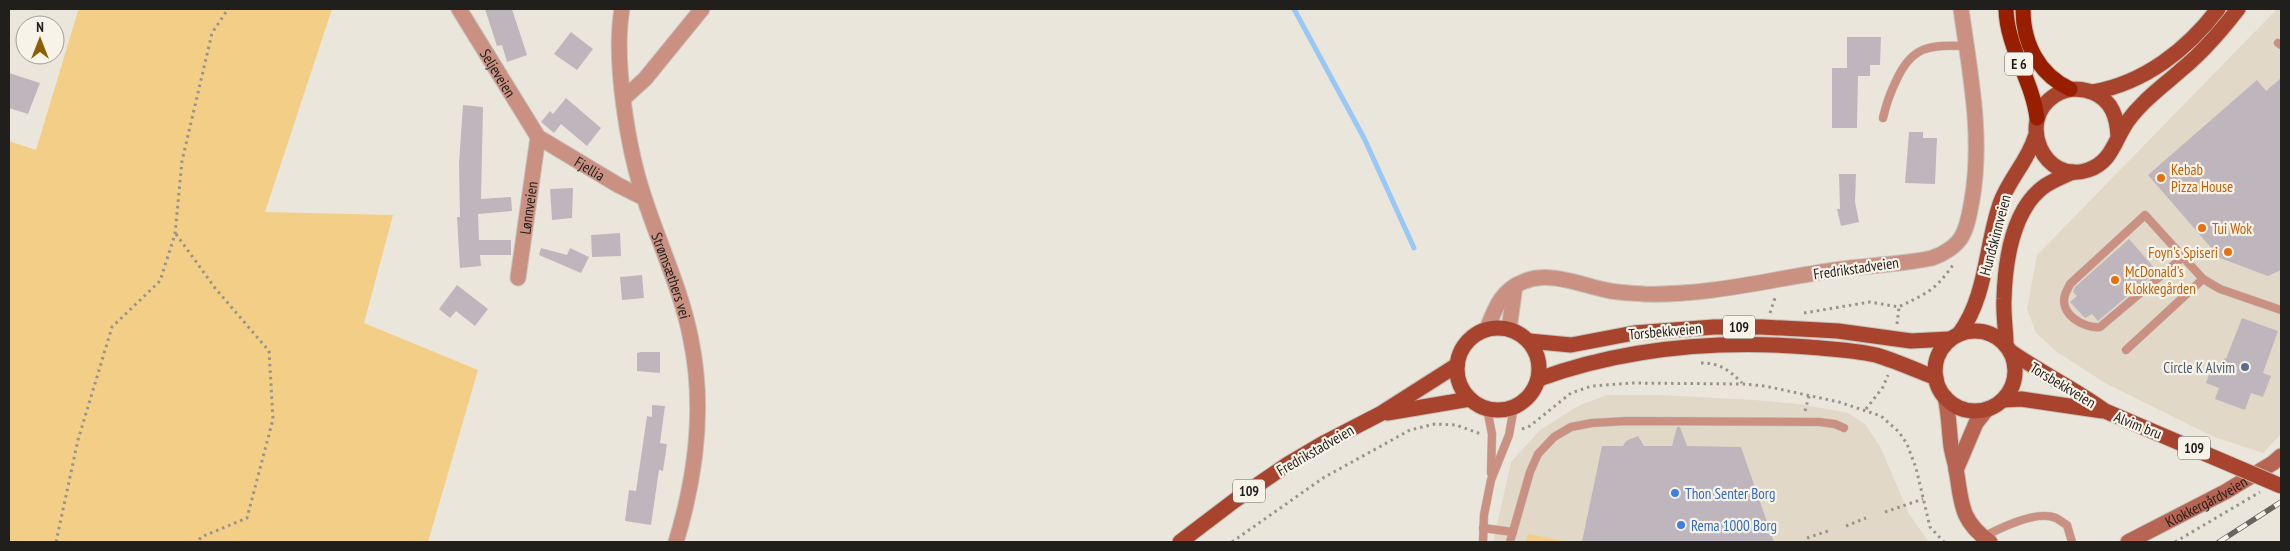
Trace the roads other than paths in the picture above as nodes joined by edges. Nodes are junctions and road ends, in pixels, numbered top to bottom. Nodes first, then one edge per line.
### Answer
1 (459, 9) edge
2 (622, 9) edge
3 (702, 9) edge
4 (1961, 9) edge
5 (2006, 9) edge
6 (2023, 9) edge
7 (2218, 9) edge
8 (2238, 9) edge
9 (1966, 46) junction
10 (2070, 89) junction
11 (2093, 92) junction
12 (624, 98) junction
13 (1883, 118) dead end
14 (2037, 118) junction
15 (538, 136) junction
16 (2118, 136) junction
17 (2035, 137) junction
18 (2073, 172) junction
19 (644, 198) junction
20 (2183, 257) junction
21 (518, 278) dead end
22 (2203, 279) junction
23 (1515, 286) junction
24 (2281, 310) edge
25 (1487, 329) junction
26 (1509, 329) junction
27 (1955, 337) junction
28 (1529, 341) junction
29 (2008, 348) junction
30 (2126, 350) dead end
31 (1457, 365) junction
32 (1539, 378) junction
33 (1936, 378) junction
34 (1945, 397) junction
35 (1470, 399) junction
36 (2003, 400) junction
37 (1514, 408) junction
38 (1487, 409) junction
39 (1987, 409) junction
40 (2105, 411) junction
41 (1380, 414) junction
42 (1844, 428) dead end
43 (2281, 456) edge
44 (1956, 470) junction
45 (1491, 480) junction
46 (2281, 486) edge
47 (1483, 528) junction
48 (1512, 532) junction
49 (1987, 540) edge
50 (676, 542) edge
51 (1180, 542) edge
52 (1482, 542) edge
53 (1510, 542) edge
54 (2072, 542) edge
55 (2128, 542) edge

1 - 15 street, Seljeveien
2 - 12 street, Strømsæthers vei
3 - 12 street
4 - 9 street
5 - 14 highway, E 6
6 - 10 highway, E 6
7 - 11 main road
8 - 16 main road
9 - 13 lane
9 - 23 street, Fredrikstadveien
10 - 11 main road
10 - 14 main road
11 - 16 main road
12 - 19 street, Strømsæthers vei
14 - 17 main road
15 - 19 street, Fjellia
15 - 21 street, Lønnveien
16 - 18 main road
17 - 18 main road
17 - 27 main road, Hundskinnveien
18 - 29 main road, Hundskinnveien
19 - 50 street, Strømsæthers vei
20 - 20 lane
20 - 22 lane
22 - 24 lane
22 - 30 lane
23 - 25 street, Fredrikstadveien
23 - 26 street
25 - 26 main road
25 - 31 main road
26 - 28 main road, 109
27 - 28 main road, Torsbekkveien / 109
27 - 29 main road, 109
27 - 33 main road
28 - 32 main road
29 - 36 main road
29 - 40 main road, Torsbekkveien / 109
31 - 35 main road
31 - 41 main road, Fredrikstadveien / 109
32 - 33 main road, Torsbekkveien / 109
32 - 37 main road
33 - 34 main road
34 - 39 main road
34 - 44 street
35 - 38 main road
35 - 41 main road, Fredrikstadveien / 109
36 - 39 main road, 109
36 - 40 main road, Torsbekkveien / 109
37 - 38 main road
37 - 45 lane
38 - 45 lane
39 - 44 street
40 - 46 main road, Alvim bru / 109, bridge
41 - 51 main road, Fredrikstadveien / 109
42 - 48 lane
43 - 55 street, Klokkergårdveien
44 - 49 street
45 - 47 lane
47 - 48 lane
47 - 52 lane
48 - 53 lane
49 - 54 lane

